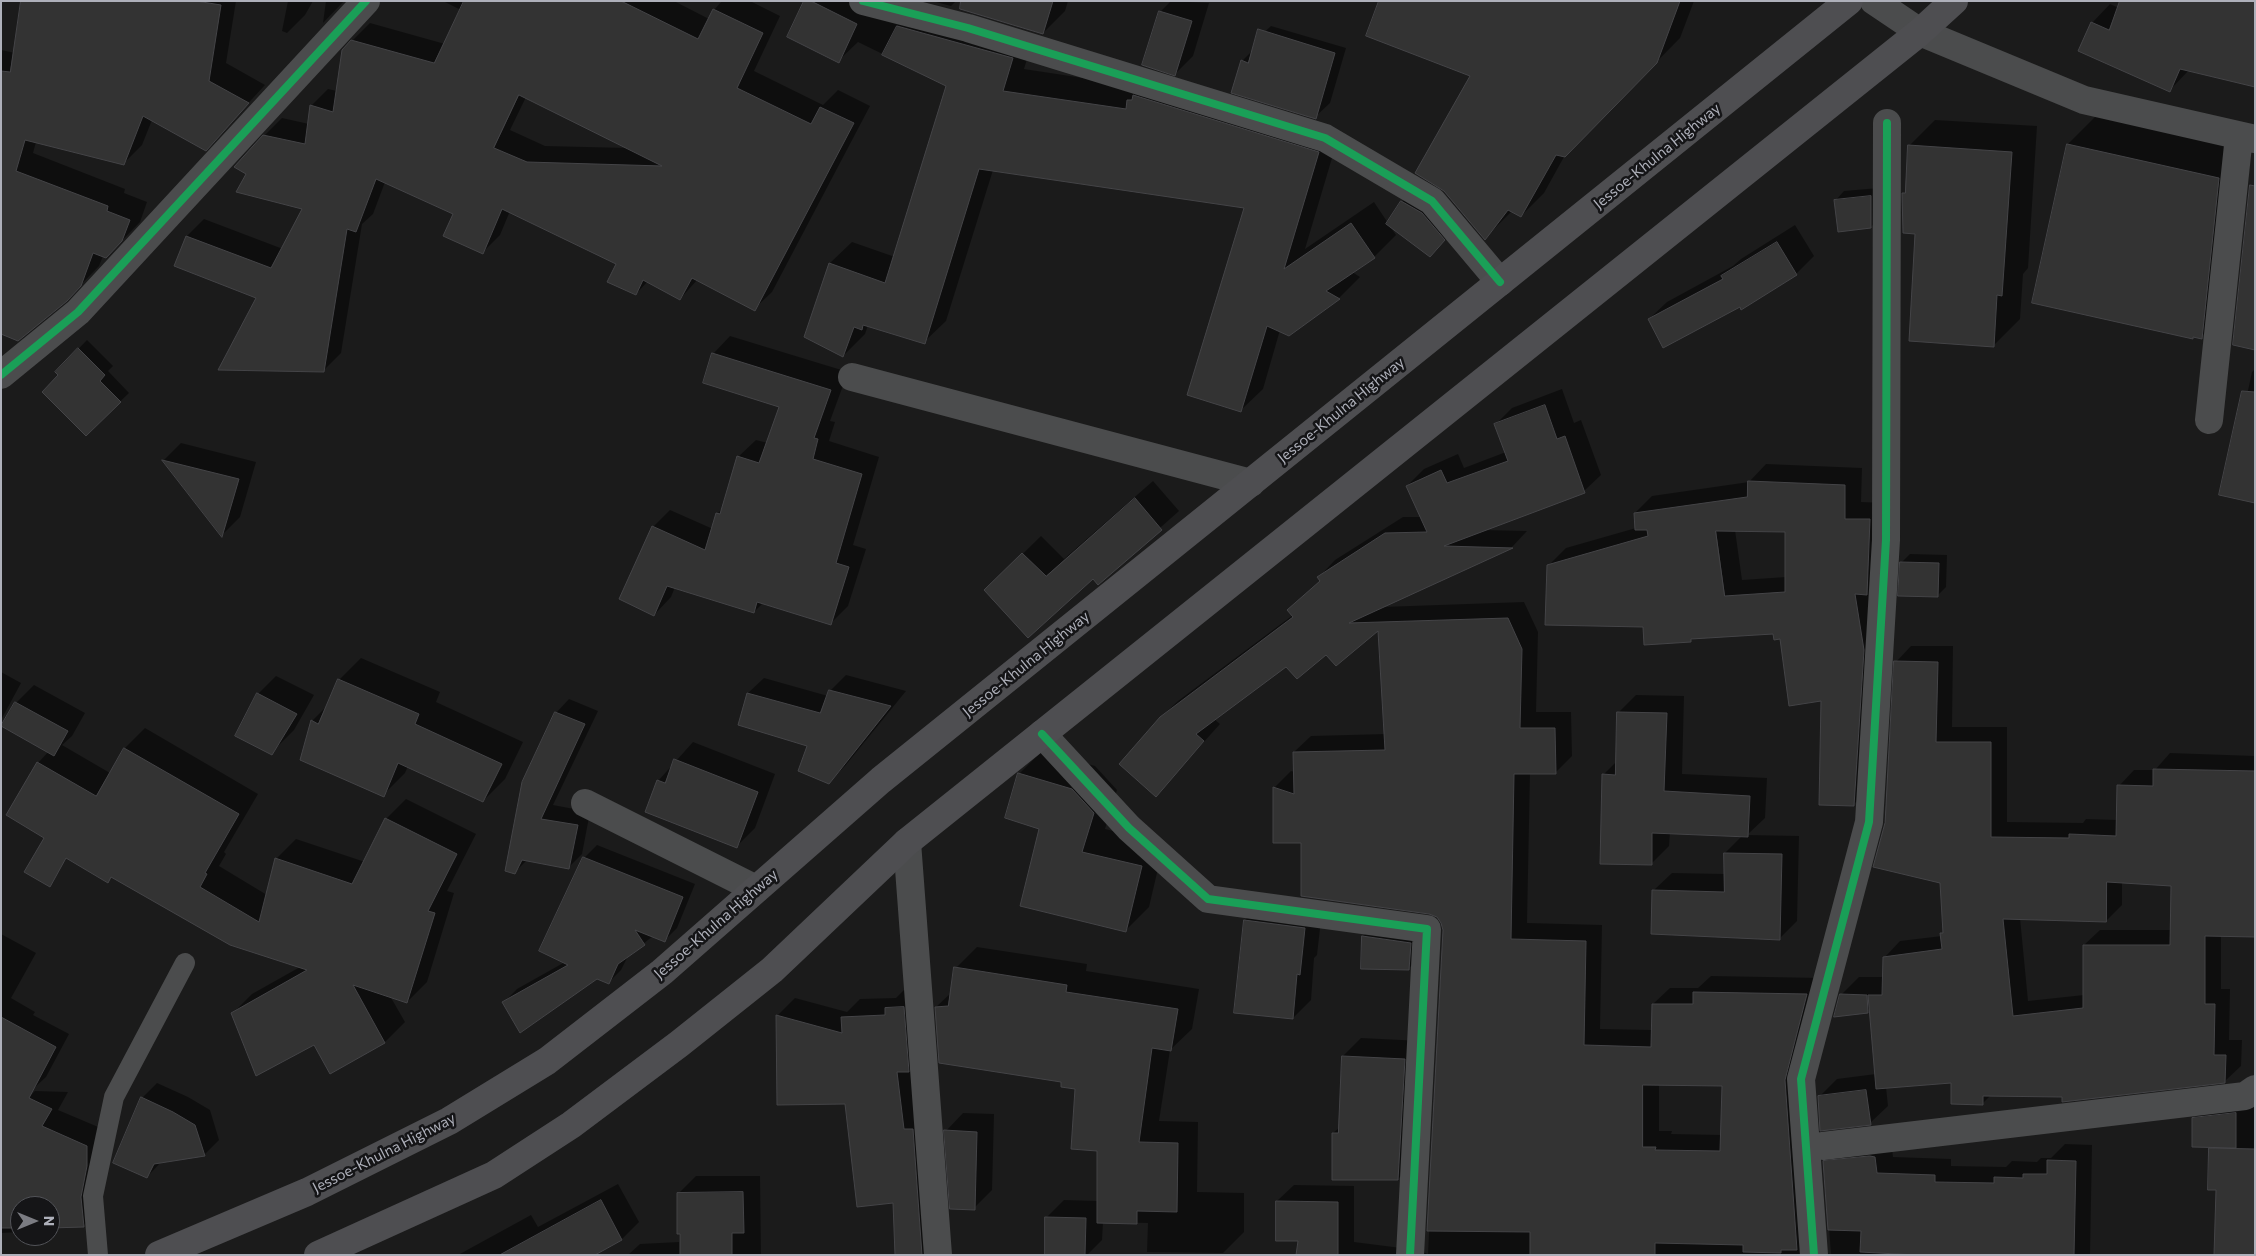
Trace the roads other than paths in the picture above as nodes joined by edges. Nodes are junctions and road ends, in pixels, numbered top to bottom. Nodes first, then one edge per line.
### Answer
1 (366, 1) edge
2 (863, 1) edge
3 (1849, 1) edge
4 (1874, 1) edge
5 (1954, 1) edge
6 (1920, 32) junction
7 (1887, 123) dead end
8 (2247, 138) edge
9 (1500, 282) junction
10 (1, 375) edge
11 (852, 377) dead end
12 (2209, 420) dead end
13 (1250, 483) junction
14 (1042, 734) junction
15 (584, 803) dead end
16 (907, 842) junction
17 (756, 889) junction
18 (185, 962) dead end
19 (2255, 1089) edge
20 (1823, 1146) dead end
21 (98, 1255) edge
22 (159, 1255) edge
23 (318, 1255) edge
24 (938, 1255) edge
25 (1410, 1255) edge
26 (1814, 1255) edge

1 - 10 street
2 - 9 street
3 - 9 highway, Jessoe-Khulna Highway
4 - 6 street
5 - 6 highway
6 - 8 street
6 - 14 highway
7 - 26 street
8 - 12 street
9 - 13 highway, Jessoe-Khulna Highway
11 - 13 street
13 - 17 highway, Jessoe-Khulna Highway
14 - 16 highway
14 - 25 street
15 - 17 street
16 - 23 highway
16 - 24 street
17 - 22 highway, Jessoe-Khulna Highway
18 - 21 lane
19 - 20 street

